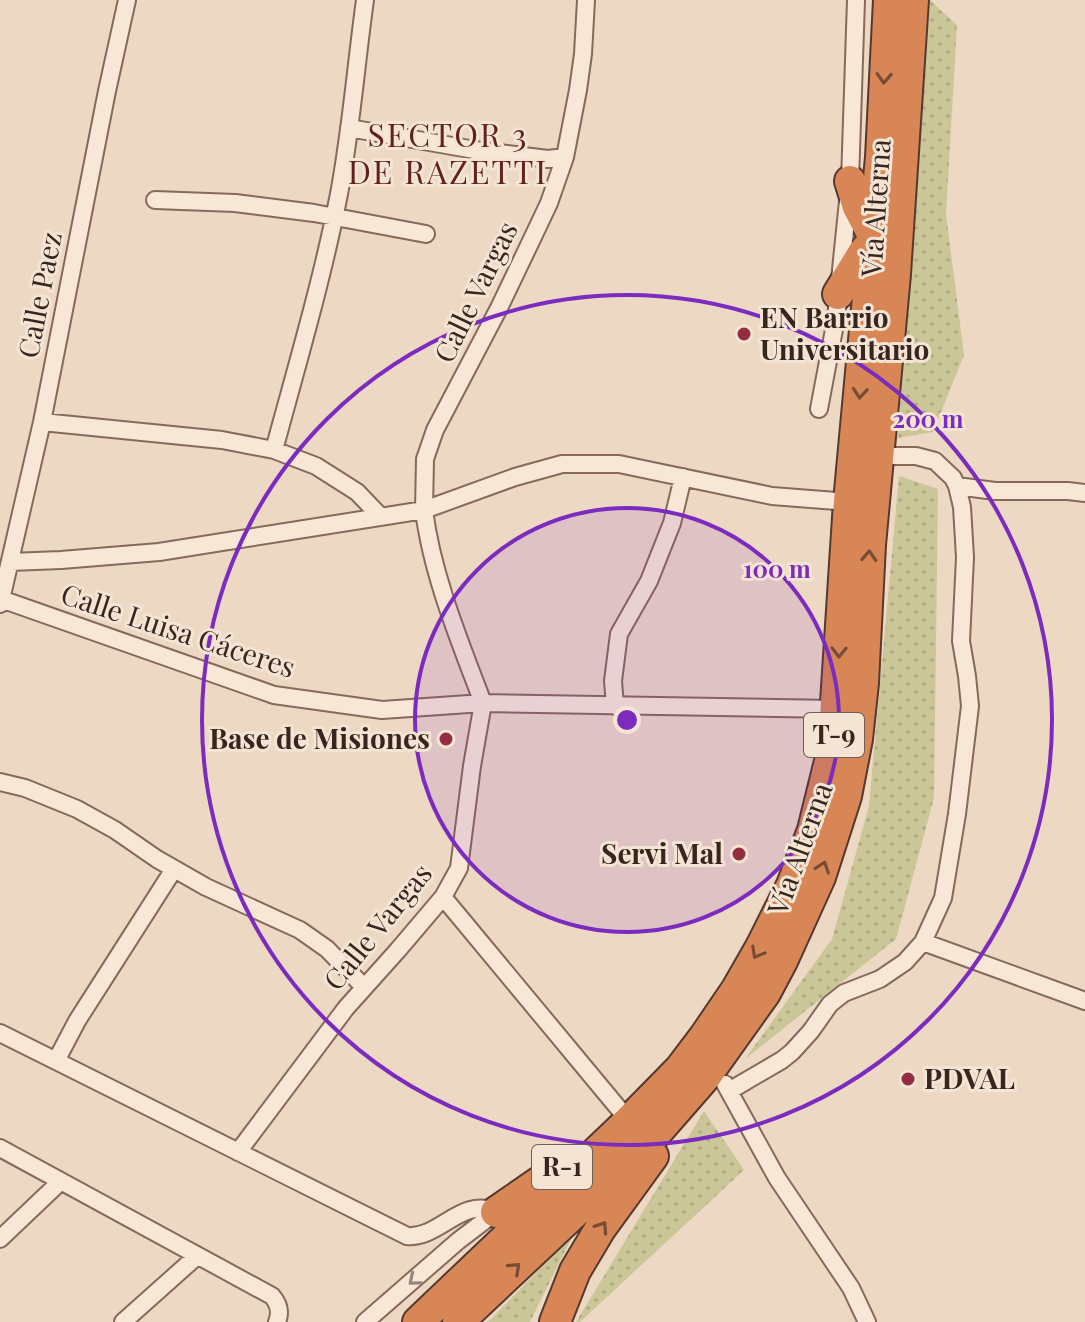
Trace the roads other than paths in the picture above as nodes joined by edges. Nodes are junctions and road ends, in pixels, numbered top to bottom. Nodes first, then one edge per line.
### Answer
1 (127, 0) edge
2 (365, 0) edge
3 (586, 0) edge
4 (856, 0) edge
5 (889, 0) edge
6 (913, 0) edge
7 (349, 128) junction
8 (565, 157) junction
9 (850, 181) junction
10 (155, 200) dead end
11 (334, 217) junction
12 (426, 234) dead end
13 (875, 239) junction
14 (838, 294) junction
15 (819, 409) dead end
16 (42, 422) junction
17 (274, 450) junction
18 (877, 456) junction
19 (683, 477) junction
20 (957, 486) junction
21 (1085, 493) edge
22 (849, 502) junction
23 (424, 510) junction
24 (381, 517) junction
25 (10, 562) junction
26 (0, 602) edge
27 (483, 703) junction
28 (615, 706) junction
29 (836, 709) junction
30 (0, 782) edge
31 (174, 869) junction
32 (443, 897) junction
33 (923, 942) junction
34 (364, 987) junction
35 (1085, 1001) edge
36 (0, 1033) edge
37 (56, 1061) junction
38 (716, 1077) junction
39 (629, 1121) junction
40 (0, 1148) edge
41 (238, 1152) junction
42 (61, 1181) junction
43 (496, 1212) junction
44 (0, 1239) edge
45 (197, 1256) junction
46 (123, 1322) edge
47 (277, 1322) edge
48 (365, 1322) edge
49 (418, 1322) edge
50 (458, 1322) edge
51 (555, 1322) edge
52 (867, 1322) edge

1 - 16 street, Calle Paez
2 - 7 street
3 - 8 street, Calle Vargas
4 - 9 street
5 -> 13 highway, Vía Alterna / T-9
6 - 18 highway, Vía Alterna / T-9
7 - 8 street
7 - 11 street
8 - 23 street, Calle Vargas
9 - 13 highway
9 - 14 street
10 - 11 street
11 - 12 street
11 - 17 street
13 - 14 highway
13 -> 22 highway, Vía Alterna / T-9
14 - 15 street
16 - 17 street
16 - 25 street, Calle Paez
17 - 24 street
18 - 20 street
38 -> 18 highway, Vía Alterna / T-9
19 - 22 street
19 - 23 street
19 - 28 street
20 - 21 street
20 - 33 street
22 -> 29 highway, Vía Alterna / T-9
23 - 24 street
23 - 27 street, Calle Vargas
24 - 25 street
25 - 26 street, Calle Paez
26 - 27 street, Calle Luisa Cáceres
27 - 28 street, Calle Luisa Cáceres
27 - 32 street, Calle Vargas
28 - 29 street, Calle Luisa Cáceres
29 -> 39 highway, Vía Alterna / T-9
30 - 31 street
31 - 34 street
31 - 37 street
32 - 34 street, Calle Vargas
32 - 39 street
33 - 35 street
33 - 38 street
34 - 41 street, Calle Vargas
36 - 37 street
37 - 41 street
50 -> 38 highway, Vía Alterna / T-9
51 -> 38 highway, T-9
38 - 52 street
39 - 43 highway, R-1
39 - 49 highway, Vía Alterna / T-9
40 - 42 street
41 - 43 street
42 - 44 street
42 - 45 street
43 -> 48 street, R-1
45 - 46 street
45 - 47 street

